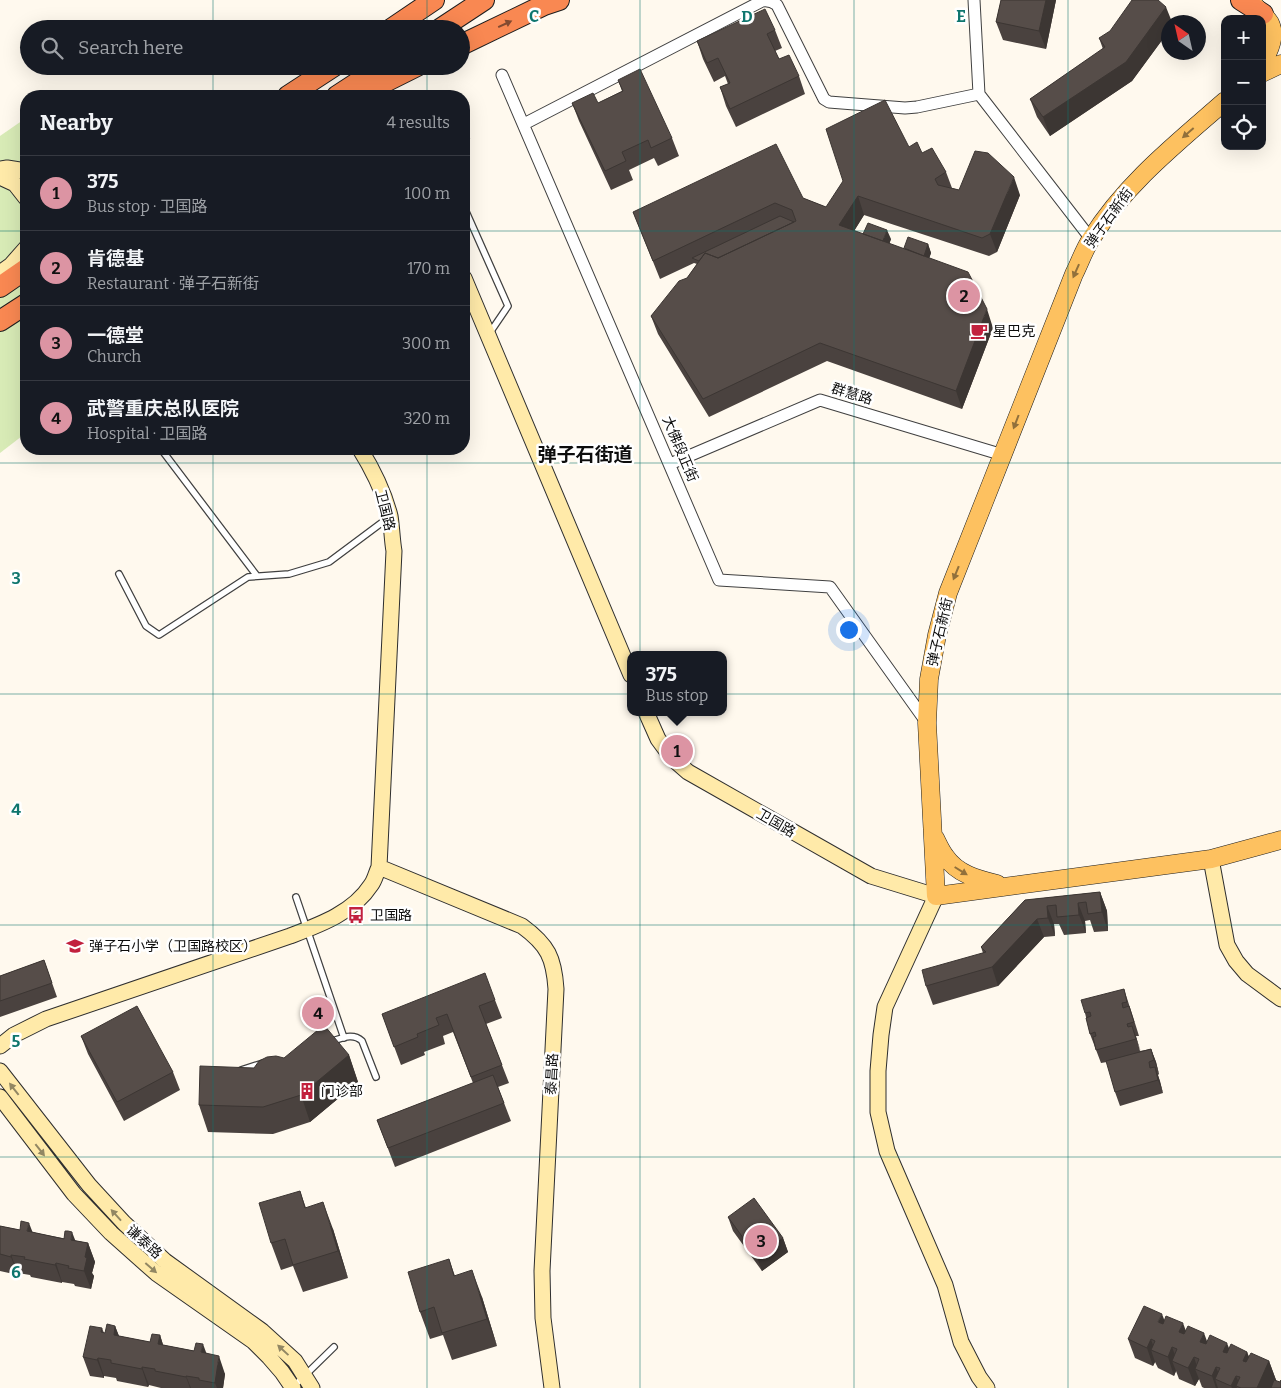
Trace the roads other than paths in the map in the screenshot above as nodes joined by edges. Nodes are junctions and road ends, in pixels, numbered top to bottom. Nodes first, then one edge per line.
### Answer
1 (422, 0) edge
2 (434, 0) edge
3 (559, 0) edge
4 (974, 0) edge
5 (1241, 0) edge
6 (479, 3) edge
7 (1256, 7) edge
8 (400, 20) edge
9 (404, 20) edge
10 (454, 20) edge
11 (470, 41) edge
12 (1263, 60) edge
13 (1281, 60) edge
14 (1281, 64) edge
15 (1266, 69) edge
16 (1266, 70) edge
17 (320, 75) edge
18 (370, 75) edge
19 (399, 75) edge
20 (502, 75) dead end
21 (297, 90) edge
22 (347, 90) edge
23 (369, 90) edge
24 (979, 94) junction
25 (1221, 105) edge
26 (524, 124) junction
27 (0, 169) edge
28 (20, 170) edge
29 (0, 178) edge
30 (20, 190) edge
31 (470, 220) edge
32 (1090, 239) junction
33 (20, 257) edge
34 (12, 269) edge
35 (0, 287) edge
36 (470, 292) edge
37 (20, 308) edge
38 (20, 315) edge
39 (0, 321) edge
40 (0, 329) edge
41 (488, 336) junction
42 (1003, 454) junction
43 (166, 455) edge
44 (364, 455) edge
45 (670, 464) junction
46 (390, 517) junction
47 (119, 574) dead end
48 (257, 576) junction
49 (627, 666) edge
50 (648, 716) edge
51 (927, 723) junction
52 (933, 833) junction
53 (1281, 840) edge
54 (1211, 859) junction
55 (379, 867) junction
56 (1008, 886) junction
57 (936, 896) junction
58 (296, 897) dead end
59 (307, 929) junction
60 (1281, 999) edge
61 (344, 1038) junction
62 (326, 1043) edge
63 (0, 1046) edge
64 (271, 1061) edge
65 (0, 1071) edge
66 (235, 1072) edge
67 (376, 1077) dead end
68 (0, 1097) edge
69 (334, 1347) dead end
70 (309, 1382) edge
71 (293, 1388) edge
72 (552, 1388) edge
73 (987, 1388) edge

1 - 8 highway
2 - 9 highway
11 -> 3 highway
4 - 24 street
5 - 7 highway
6 - 10 highway
7 - 12 main road
13 - 15 street
14 - 16 main road
17 - 21 highway
18 - 22 highway
19 - 23 highway
20 - 26 street, 大佛段正街
24 - 26 street
24 - 32 street
25 -> 32 main road, 弹子石新街
26 - 45 street, 大佛段正街
27 - 28 street
29 - 30 street
31 - 41 lane
32 -> 42 main road, 弹子石新街
33 - 34 street
34 - 35 highway
36 - 41 street
37 - 39 highway
38 - 40 street
41 - 49 street
42 - 45 street, 群慧路
42 -> 51 main road, 弹子石新街
43 - 48 lane
44 - 46 street, 卫国路
45 - 51 street, 大佛段正街
46 - 48 lane
46 - 55 street, 卫国路
47 - 48 lane
50 - 57 street, 卫国路
51 - 52 main road, 弹子石新街
52 -> 56 main road
52 - 57 main road, 弹子石新街
53 - 54 main road
54 - 56 main road
54 - 60 street
55 - 59 street, 卫国路
55 - 72 street, 泰昌路
56 - 57 main road
57 - 73 street
58 - 59 lane
59 - 61 lane
59 - 63 street, 卫国路
61 - 62 lane
61 - 67 lane
64 - 66 lane
70 -> 65 street, 谦泰路
68 -> 71 street, 谦泰路
69 - 70 lane
70 - 71 lane

